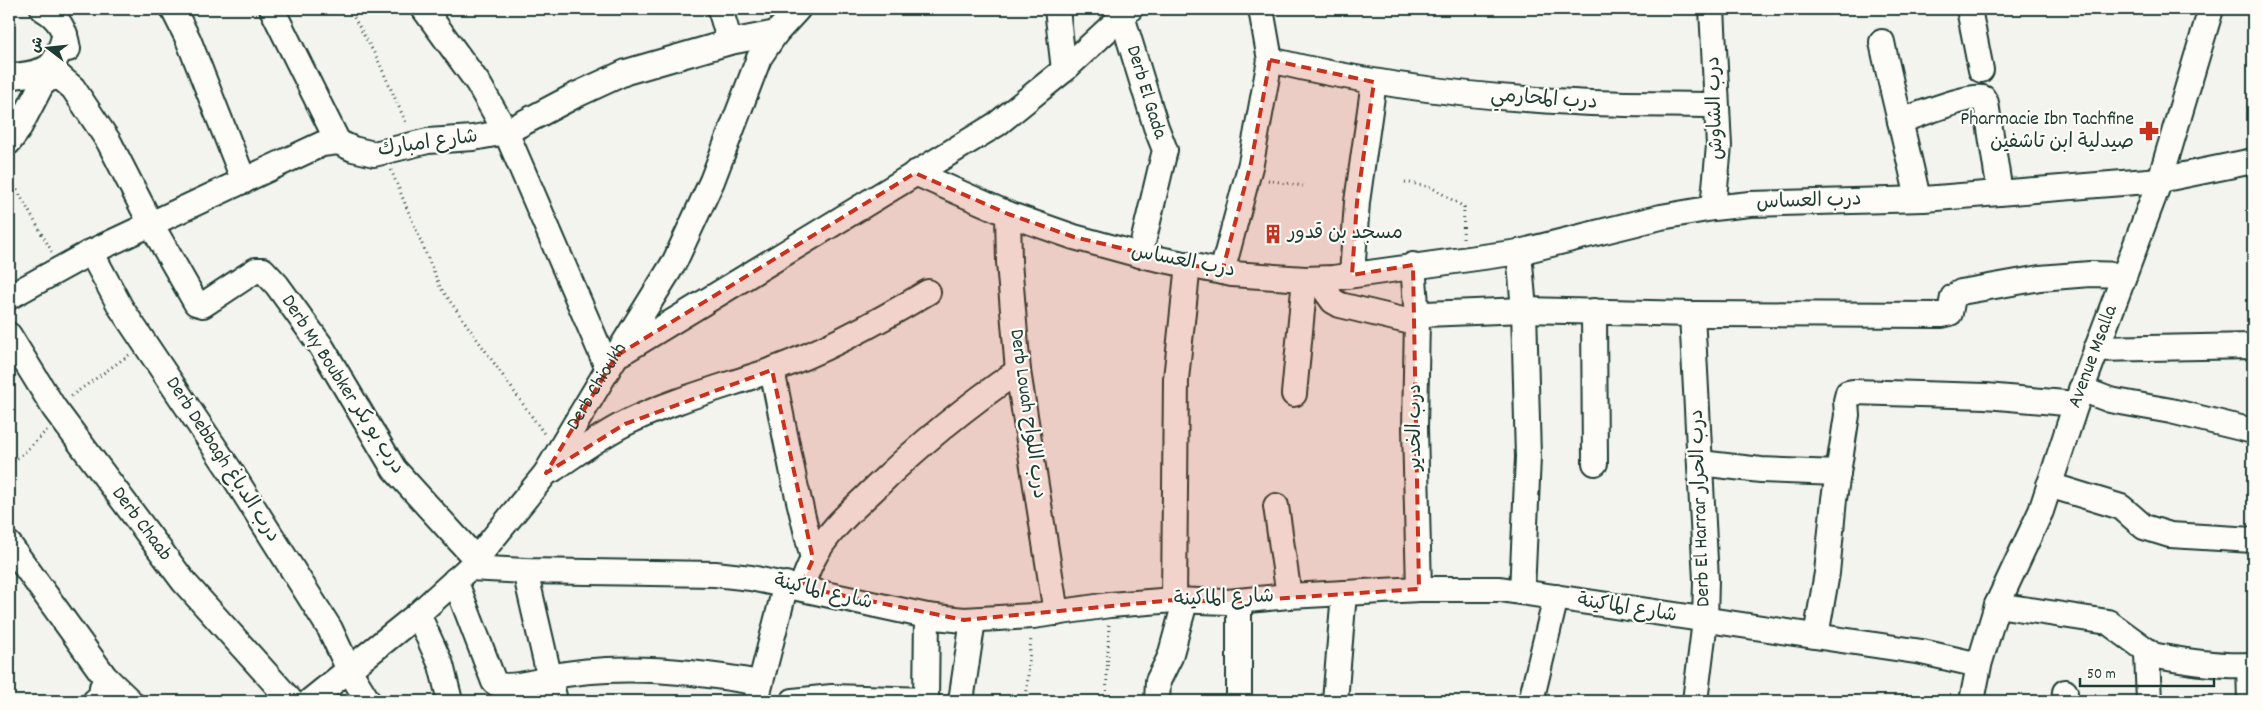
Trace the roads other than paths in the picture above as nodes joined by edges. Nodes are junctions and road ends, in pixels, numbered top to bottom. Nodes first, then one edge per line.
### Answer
1 (173, 9) edge
2 (272, 9) edge
3 (424, 9) edge
4 (720, 9) edge
5 (798, 9) edge
6 (1057, 9) edge
7 (1261, 9) edge
8 (1712, 9) edge
9 (1969, 9) edge
10 (2211, 9) edge
11 (48, 10) edge
12 (1126, 12) edge
13 (776, 33) junction
14 (65, 34) junction
15 (730, 42) junction
16 (1882, 42) dead end
17 (1270, 60) junction
18 (1064, 70) junction
19 (1981, 70) dead end
20 (9, 77) edge
21 (60, 77) junction
22 (1374, 82) junction
23 (1716, 105) junction
24 (1900, 121) junction
25 (506, 132) junction
26 (9, 142) edge
27 (338, 142) junction
28 (2253, 161) edge
29 (916, 173) junction
30 (2160, 180) junction
31 (244, 182) junction
32 (2000, 193) junction
33 (1918, 199) junction
34 (1713, 208) junction
35 (1008, 214) junction
36 (151, 224) junction
37 (91, 252) junction
38 (1519, 252) junction
39 (1140, 255) junction
40 (1188, 264) junction
41 (1413, 265) junction
42 (1222, 272) junction
43 (1352, 275) junction
44 (2124, 275) junction
45 (1311, 279) junction
46 (928, 292) dead end
47 (9, 297) edge
48 (1524, 310) junction
49 (1594, 311) junction
50 (1692, 314) junction
51 (1417, 318) junction
52 (9, 336) edge
53 (2253, 346) edge
54 (2096, 349) junction
55 (612, 363) junction
56 (772, 370) junction
57 (1018, 371) junction
58 (1294, 394) dead end
59 (2078, 396) junction
60 (2253, 431) edge
61 (1700, 462) junction
62 (1595, 463) dead end
63 (546, 473) junction
64 (1838, 473) junction
65 (2049, 485) junction
66 (1276, 506) dead end
67 (2253, 540) edge
68 (9, 544) edge
69 (813, 559) junction
70 (467, 569) junction
71 (525, 571) junction
72 (794, 586) junction
73 (1418, 589) junction
74 (1522, 592) junction
75 (1344, 593) junction
76 (1289, 596) junction
77 (1556, 597) junction
78 (1179, 601) junction
79 (1239, 601) junction
80 (1997, 605) junction
81 (1056, 613) junction
82 (418, 614) junction
83 (927, 616) junction
84 (973, 620) junction
85 (1705, 621) junction
86 (1816, 636) junction
87 (2147, 654) junction
88 (1979, 665) junction
89 (2251, 665) edge
90 (349, 670) junction
91 (550, 678) junction
92 (108, 680) junction
93 (758, 692) edge
94 (95, 701) edge
95 (130, 701) edge
96 (291, 701) edge
97 (310, 701) edge
98 (368, 701) edge
99 (450, 701) edge
100 (555, 701) edge
101 (793, 701) edge
102 (926, 701) edge
103 (961, 701) edge
104 (1156, 701) edge
105 (1240, 701) edge
106 (1335, 701) edge
107 (1531, 701) edge
108 (1695, 701) edge
109 (1972, 701) edge
110 (2149, 701) edge
111 (2250, 701) edge

1 - 31 street
2 - 27 street
3 - 25 street
4 - 15 street
5 - 13 street, Derb Chioukh
6 - 18 street
7 - 17 street
8 - 23 street, درب الشاوش
9 - 19 street
10 - 30 street, Avenue Msalla
11 - 14 street
12 - 18 street
12 - 39 street, Derb El Gada
13 - 15 street, شارع امبارك
13 - 55 street, Derb Chioukh
14 - 20 street
14 - 21 street
15 - 25 street, شارع امبارك
16 - 24 street
17 - 22 street, درب المحارمي
17 - 42 street
18 - 29 street
21 - 26 street
21 - 36 street
22 - 23 street, درب المحارمي
22 - 43 street
23 - 34 street, درب الشاوش
24 - 32 street
24 - 33 street
25 - 27 street, شارع امبارك
25 - 55 street
27 - 31 street
28 - 30 street, درب العساس
29 - 35 street, درب العساس
29 - 55 street
30 - 32 street, درب العساس
30 - 44 street, Avenue Msalla
31 - 36 street
32 - 33 street, درب العساس
33 - 34 street, درب العساس
34 - 38 street, درب العساس
35 - 39 street, درب العساس
35 - 57 street, Derb Louah درب اللواح
36 - 37 street
36 - 70 street, Derb My Boubker درب بو بكر
37 - 47 street
37 - 90 street, Derb Debbagh درب الدباغ
38 - 41 street, درب العساس
38 - 48 street
39 - 40 street, درب العساس
40 - 42 street, درب العساس
40 - 78 street
41 - 43 street, درب العساس
41 - 51 street, درب الخدير
42 - 45 street, درب العساس
43 - 45 street, درب العساس
44 - 50 street
44 - 54 street, Avenue Msalla
45 - 51 street
45 - 58 street
46 - 56 street
48 - 49 street
48 - 51 street
48 - 74 street
49 - 50 street
49 - 62 street
50 - 61 street, Derb El Harrar درب الحرار
51 - 73 street, درب الخدير
52 - 96 street, Derb Chaab
53 - 54 street
54 - 59 street, Avenue Msalla
55 - 63 street, Derb Chioukh
56 - 63 street
56 - 69 street
57 - 69 street
57 - 81 street, Derb Louah درب اللواح
59 - 60 street
59 - 64 street
59 - 65 street, Avenue Msalla
61 - 64 street
61 - 85 street, Derb El Harrar درب الحرار
63 - 70 street, Derb Chioukh
64 - 86 street
65 - 67 street
65 - 80 street, Avenue Msalla
66 - 76 street
68 - 92 street
69 - 72 street
70 - 71 street, شارع الماكينة
70 - 82 street, Derb Chioukh
70 - 91 street
71 - 72 street, شارع الماكينة
71 - 91 street
72 - 83 street, شارع الماكينة
72 - 93 street
73 - 74 street, شارع الماكينة
73 - 75 street, شارع الماكينة
74 - 77 street, شارع الماكينة
75 - 76 street, شارع الماكينة
75 - 106 street
76 - 79 street, شارع الماكينة
77 - 85 street, شارع الماكينة
77 - 107 street
78 - 79 street, شارع الماكينة
78 - 81 street, شارع الماكينة
78 - 104 street
79 - 105 street
80 - 87 street
80 - 88 street, Avenue Msalla
81 - 84 street, شارع الماكينة
82 - 90 street, Derb Chioukh
82 - 99 street
83 - 84 street, شارع الماكينة
83 - 102 street
84 - 103 street
85 - 86 street, شارع الماكينة
85 - 108 street, Derb El Harrar درب الحرار
86 - 88 street, شارع الماكينة
87 - 89 street
87 - 110 street
88 - 109 street, Avenue Msalla
89 - 111 street
90 - 97 street, Derb Chioukh
90 - 98 street, Derb Debbagh درب الدباغ
91 - 93 street
91 - 100 street
92 - 94 street
92 - 95 street
101 - 102 street

